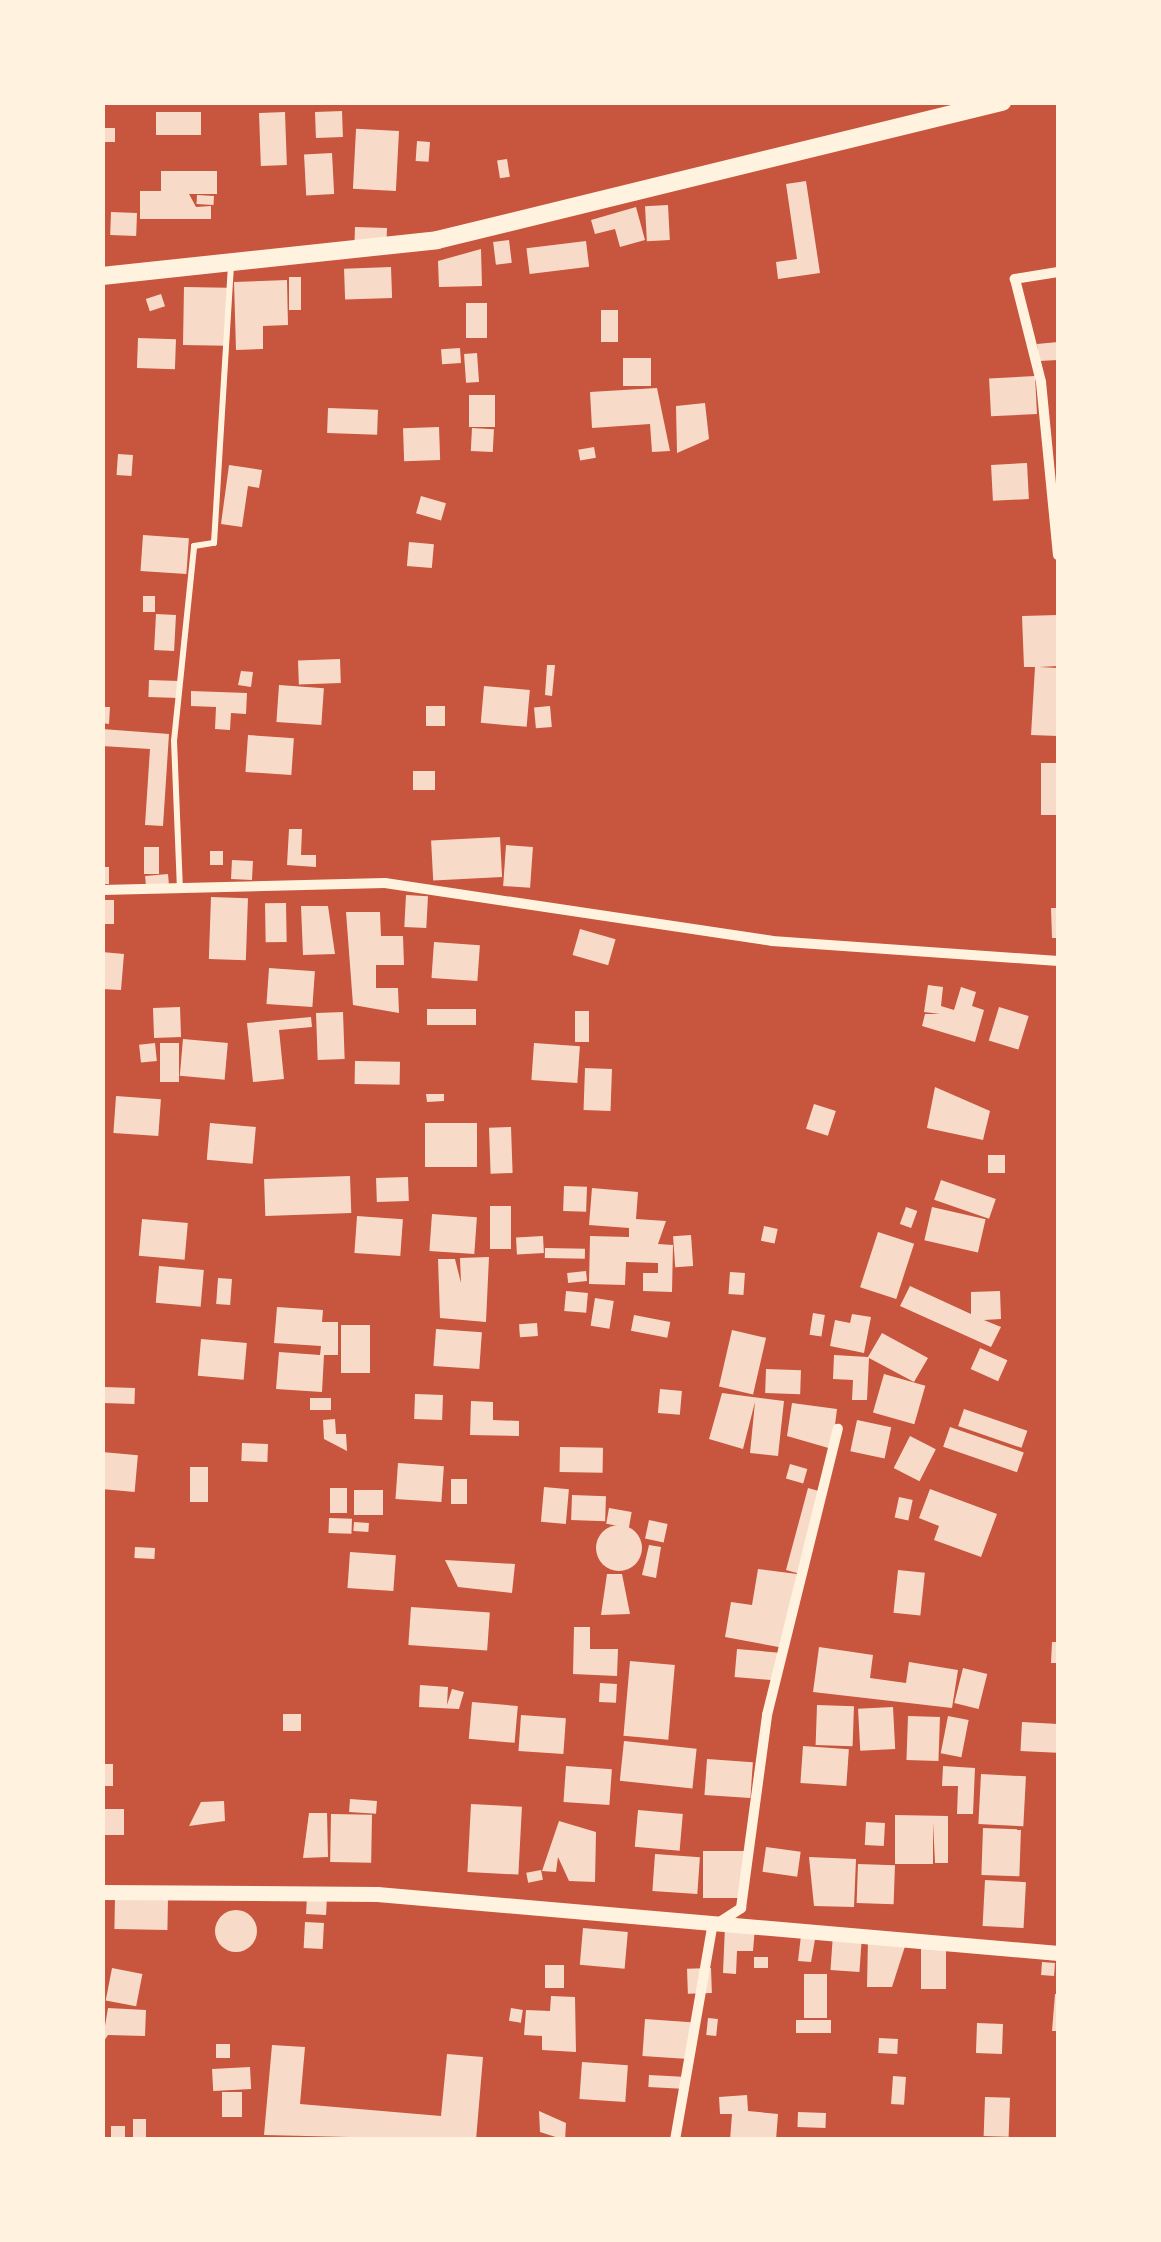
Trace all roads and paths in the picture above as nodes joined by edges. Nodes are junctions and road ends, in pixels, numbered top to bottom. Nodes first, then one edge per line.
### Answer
1 (1002, 102) edge
2 (231, 267) junction
3 (1058, 272) edge
4 (102, 276) edge
5 (1058, 555) edge
6 (102, 890) edge
7 (180, 892) junction
8 (1058, 962) edge
9 (838, 1428) dead end
10 (102, 1892) edge
11 (712, 1927) junction
12 (1058, 1953) edge
13 (675, 2140) edge

1 - 2 main road
2 - 4 main road
2 - 7 lane
3 - 5 street
6 - 7 street
7 - 8 street
9 - 11 street
10 - 11 street
11 - 12 street
11 - 13 street

